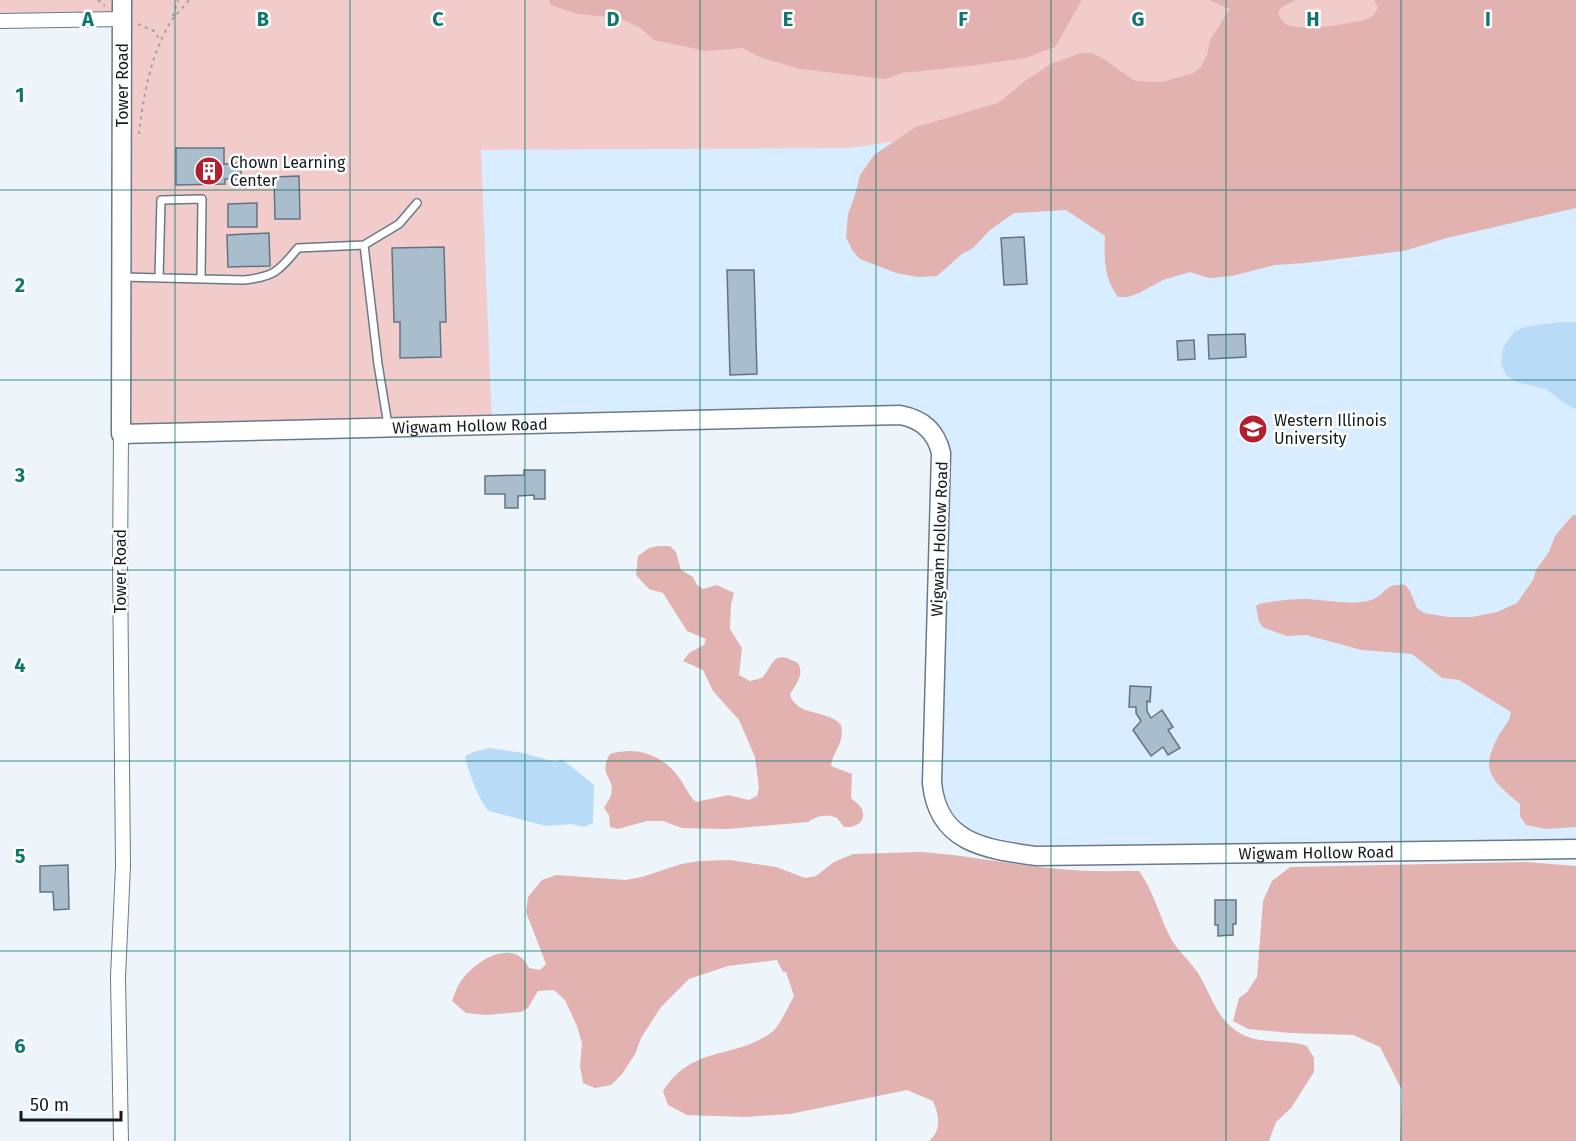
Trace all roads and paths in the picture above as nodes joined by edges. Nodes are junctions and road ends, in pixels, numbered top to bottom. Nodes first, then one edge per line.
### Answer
1 (122, 0) edge
2 (178, 0) edge
3 (189, 0) edge
4 (122, 19) junction
5 (172, 19) junction
6 (0, 21) edge
7 (161, 43) junction
8 (139, 134) dead end
9 (417, 203) dead end
10 (364, 245) junction
11 (121, 277) junction
12 (159, 278) junction
13 (201, 279) junction
14 (388, 427) junction
15 (121, 434) junction
16 (1576, 849) edge
17 (121, 1141) edge

1 - 4 street, Tower Road
2 - 5 path
3 - 5 path
4 - 6 street
4 - 7 path
4 - 11 street, Tower Road
5 - 7 path
7 - 8 path
9 - 10 lane
10 - 13 lane
10 - 14 lane
11 - 12 lane
11 - 15 street, Tower Road
12 - 13 lane
12 - 13 lane
14 - 15 street, Wigwam Hollow Road
14 - 16 street, Wigwam Hollow Road
15 - 17 street, Tower Road

